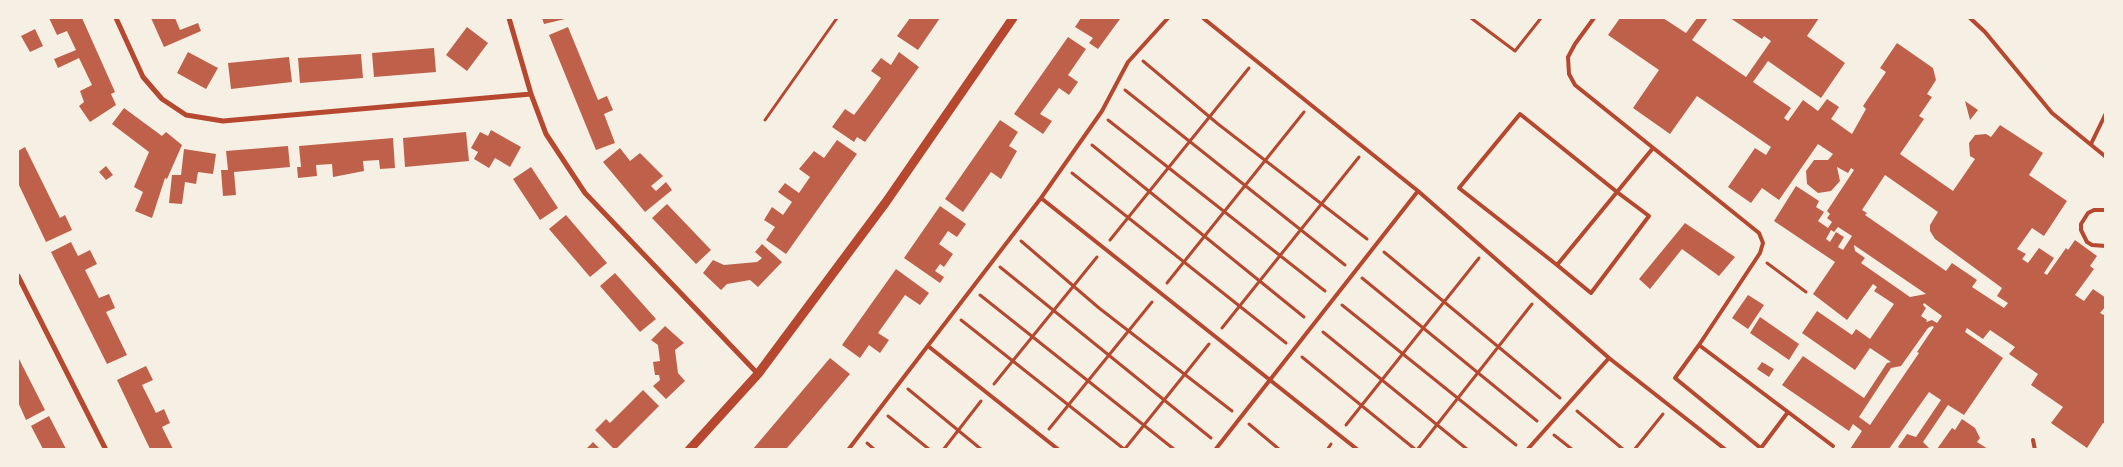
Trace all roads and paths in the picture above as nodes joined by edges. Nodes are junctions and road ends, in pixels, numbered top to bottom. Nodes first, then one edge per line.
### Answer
1 (116, 18) edge
2 (509, 18) edge
3 (837, 18) edge
4 (1013, 18) edge
5 (1168, 18) edge
6 (1203, 18) edge
7 (1471, 18) edge
8 (1541, 18) edge
9 (1594, 18) edge
10 (1970, 18) edge
11 (531, 94) junction
12 (1310, 104) junction
13 (2106, 112) edge
14 (1100, 114) junction
15 (765, 120) dead end
16 (1083, 138) junction
17 (2091, 144) junction
18 (1652, 148) junction
19 (1366, 149) junction
20 (2106, 157) edge
21 (1064, 166) junction
22 (1418, 191) junction
23 (1617, 192) junction
24 (1041, 198) junction
25 (2106, 210) edge
26 (1225, 212) junction
27 (1013, 234) junction
28 (1205, 237) junction
29 (2106, 246) edge
30 (1485, 249) junction
31 (1280, 255) junction
32 (1758, 256) junction
33 (993, 261) junction
34 (1184, 262) junction
35 (1557, 265) junction
36 (18, 276) edge
37 (1259, 281) junction
38 (971, 289) junction
39 (1160, 292) junction
40 (1806, 292) dead end
41 (1538, 295) junction
42 (1334, 298) junction
43 (1239, 306) junction
44 (952, 313) junction
45 (1314, 324) junction
46 (1128, 331) junction
47 (1215, 336) junction
48 (1699, 345) junction
49 (928, 346) junction
50 (1294, 350) junction
51 (1403, 354) junction
52 (1109, 355) junction
53 (1609, 358) junction
54 (758, 374) junction
55 (1184, 374) junction
56 (1270, 380) junction
57 (1382, 380) junction
58 (1088, 381) junction
59 (900, 382) junction
60 (1459, 398) junction
61 (1164, 400) junction
62 (1069, 405) junction
63 (1362, 405) junction
64 (1670, 405) junction
65 (879, 409) junction
66 (1788, 412) junction
67 (1240, 417) junction
68 (1144, 425) junction
69 (1437, 425) junction
70 (1339, 434) junction
71 (1042, 437) junction
72 (2033, 440) dead end
73 (1219, 444) junction
74 (1833, 446) dead end
75 (1125, 449) edge
76 (1762, 449) edge
77 (106, 450) edge
78 (689, 450) edge
79 (848, 450) edge
80 (930, 450) edge
81 (982, 450) edge
82 (1058, 450) edge
83 (1175, 450) edge
84 (1215, 450) edge
85 (1280, 450) edge
86 (1327, 450) edge
87 (1358, 450) edge
88 (1417, 450) edge
89 (1468, 450) edge
90 (1522, 450) edge
91 (1527, 450) edge
92 (1634, 450) edge
93 (1726, 450) edge
94 (2035, 450) edge

1 - 11 street
2 - 11 street
3 - 15 path
4 - 54 street
5 - 14 lane
6 - 12 lane
7 - 8 path
9 - 18 lane
10 - 17 lane
11 - 54 street
12 - 19 lane
12 - 26 path
13 - 17 lane
14 - 16 lane
14 - 26 path
16 - 21 lane
16 - 28 path
17 - 20 lane
18 - 23 lane
18 - 32 lane
19 - 22 lane
19 - 31 path
21 - 24 lane
21 - 34 path
22 - 30 lane
22 - 42 lane
23 - 35 lane
23 - 35 lane
23 - 35 lane
24 - 27 lane
24 - 39 lane
25 - 29 lane
26 - 28 path
26 - 31 path
27 - 33 lane
27 - 46 path
28 - 34 path
28 - 37 path
30 - 41 lane
30 - 51 path
31 - 37 path
31 - 42 path
32 - 40 path
32 - 48 lane
33 - 38 lane
33 - 52 path
34 - 39 path
34 - 43 path
36 - 77 street
37 - 43 path
37 - 45 path
38 - 44 lane
38 - 58 path
39 - 46 path
39 - 47 lane
41 - 53 lane
41 - 60 path
42 - 45 lane
42 - 51 path
43 - 47 path
43 - 50 path
44 - 49 lane
44 - 62 path
45 - 50 lane
45 - 57 path
46 - 52 path
46 - 55 path
47 - 55 path
47 - 56 lane
48 - 66 lane
48 - 76 lane
49 - 59 lane
49 - 71 lane
50 - 56 lane
50 - 63 path
51 - 57 path
51 - 60 path
52 - 58 path
52 - 61 path
53 - 64 lane
53 - 91 lane
54 - 78 street
55 - 61 path
55 - 67 path
56 - 67 lane
56 - 70 lane
57 - 63 path
57 - 69 path
58 - 62 path
58 - 68 path
59 - 65 lane
59 - 81 path
60 - 69 path
60 - 90 path
61 - 68 path
61 - 73 path
62 - 71 path
62 - 75 path
63 - 70 path
63 - 88 path
64 - 92 path
64 - 93 lane
65 - 79 lane
65 - 80 path
66 - 74 lane
66 - 76 lane
67 - 73 lane
67 - 85 path
68 - 75 path
68 - 83 path
69 - 88 path
69 - 89 path
70 - 86 path
70 - 87 lane
71 - 82 lane
72 - 94 lane
73 - 84 lane

